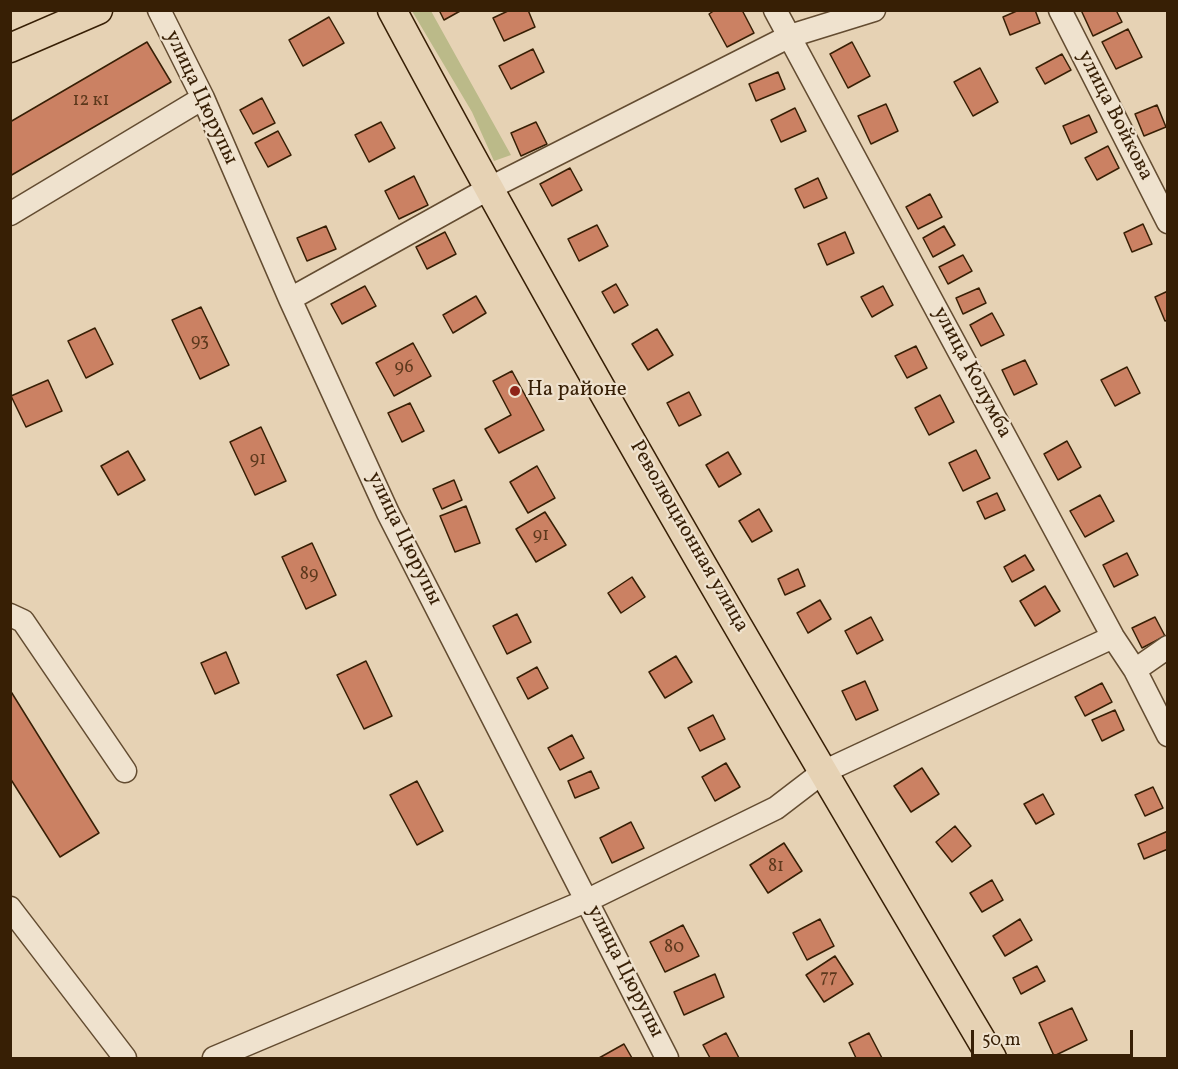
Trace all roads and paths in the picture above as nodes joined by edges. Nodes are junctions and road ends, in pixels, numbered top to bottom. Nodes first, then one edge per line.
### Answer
1 (98, 10) edge
2 (159, 10) edge
3 (392, 10) edge
4 (775, 10) edge
5 (874, 10) edge
6 (1060, 10) edge
7 (790, 36) junction
8 (10, 48) edge
9 (203, 98) junction
10 (488, 189) junction
11 (10, 214) edge
12 (1167, 222) edge
13 (290, 299) junction
14 (10, 615) edge
15 (1113, 637) junction
16 (1167, 648) edge
17 (1135, 670) junction
18 (1167, 735) edge
19 (125, 771) dead end
20 (823, 772) junction
21 (588, 900) junction
22 (10, 908) edge
23 (125, 1059) edge
24 (214, 1059) edge
25 (667, 1059) edge
26 (992, 1059) edge

1 - 8 main road
2 - 9 street, улица Цюрупы
3 - 10 main road, Революционная улица
4 - 7 street, улица Колумба
5 - 7 street
6 - 12 street, улица Войкова
7 - 10 street
7 - 15 street, улица Колумба
9 - 11 street
9 - 13 street, улица Цюрупы
10 - 13 street
10 - 20 main road, Революционная улица
13 - 21 street, улица Цюрупы
14 - 19 street
15 - 17 street, улица Колумба
15 - 20 street
16 - 17 street
17 - 18 street, улица Колумба
20 - 21 street
20 - 26 main road, Революционная улица
21 - 24 street
21 - 25 street, улица Цюрупы
22 - 23 street

